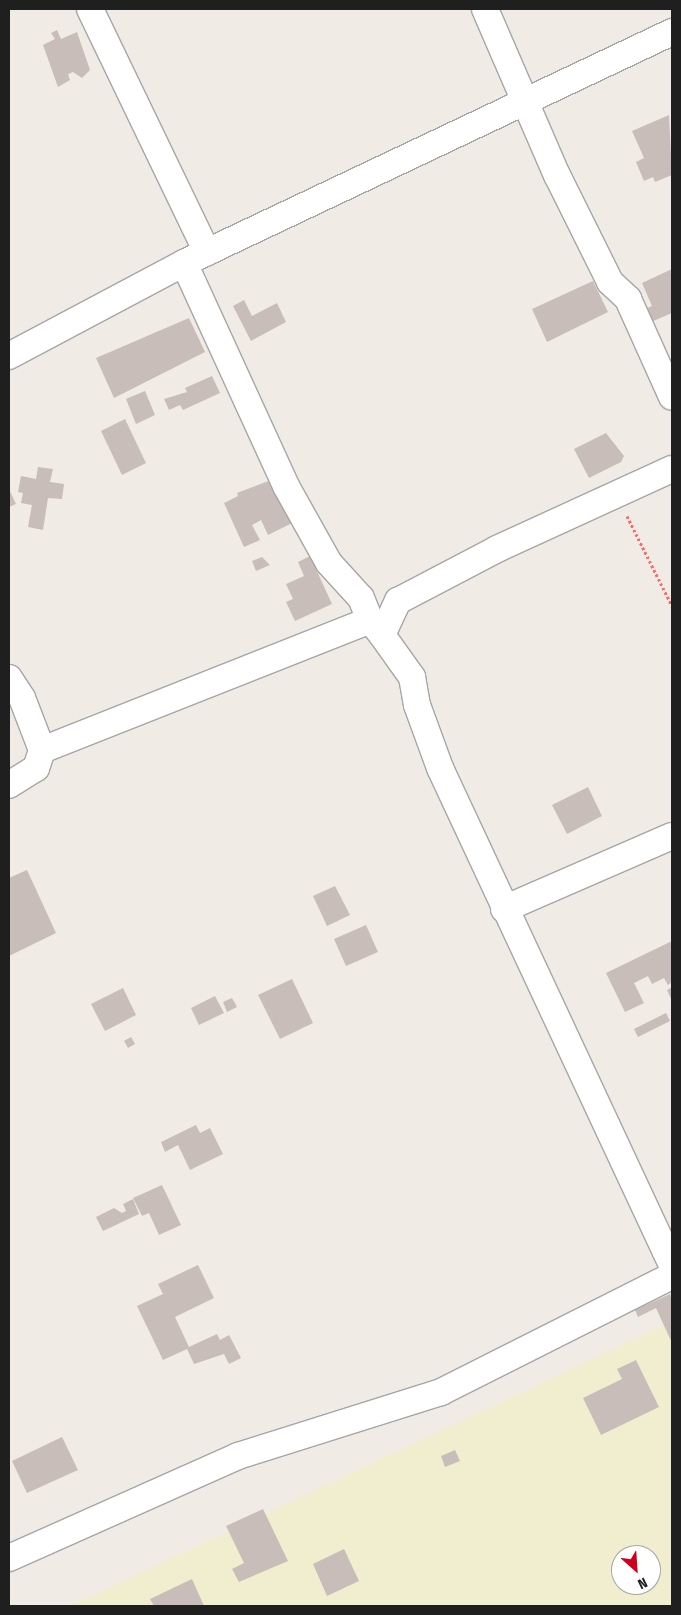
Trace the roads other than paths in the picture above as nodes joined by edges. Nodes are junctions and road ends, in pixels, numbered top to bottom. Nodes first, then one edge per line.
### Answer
1 (90, 9) edge
2 (485, 9) edge
3 (672, 32) edge
4 (526, 102) junction
5 (196, 257) junction
6 (9, 356) edge
7 (672, 398) edge
8 (672, 469) edge
9 (376, 627) junction
10 (9, 678) edge
11 (42, 750) junction
12 (9, 784) edge
13 (672, 836) edge
14 (504, 910) junction
15 (672, 1265) edge
16 (672, 1276) edge
17 (12, 1549) edge

1 - 5 street
2 - 4 street
3 - 4 street
4 - 5 street
4 - 7 street
5 - 6 street
5 - 9 street
8 - 9 street
9 - 11 street
9 - 14 street
10 - 11 street
11 - 12 street
13 - 14 street
14 - 15 street
16 - 17 street

